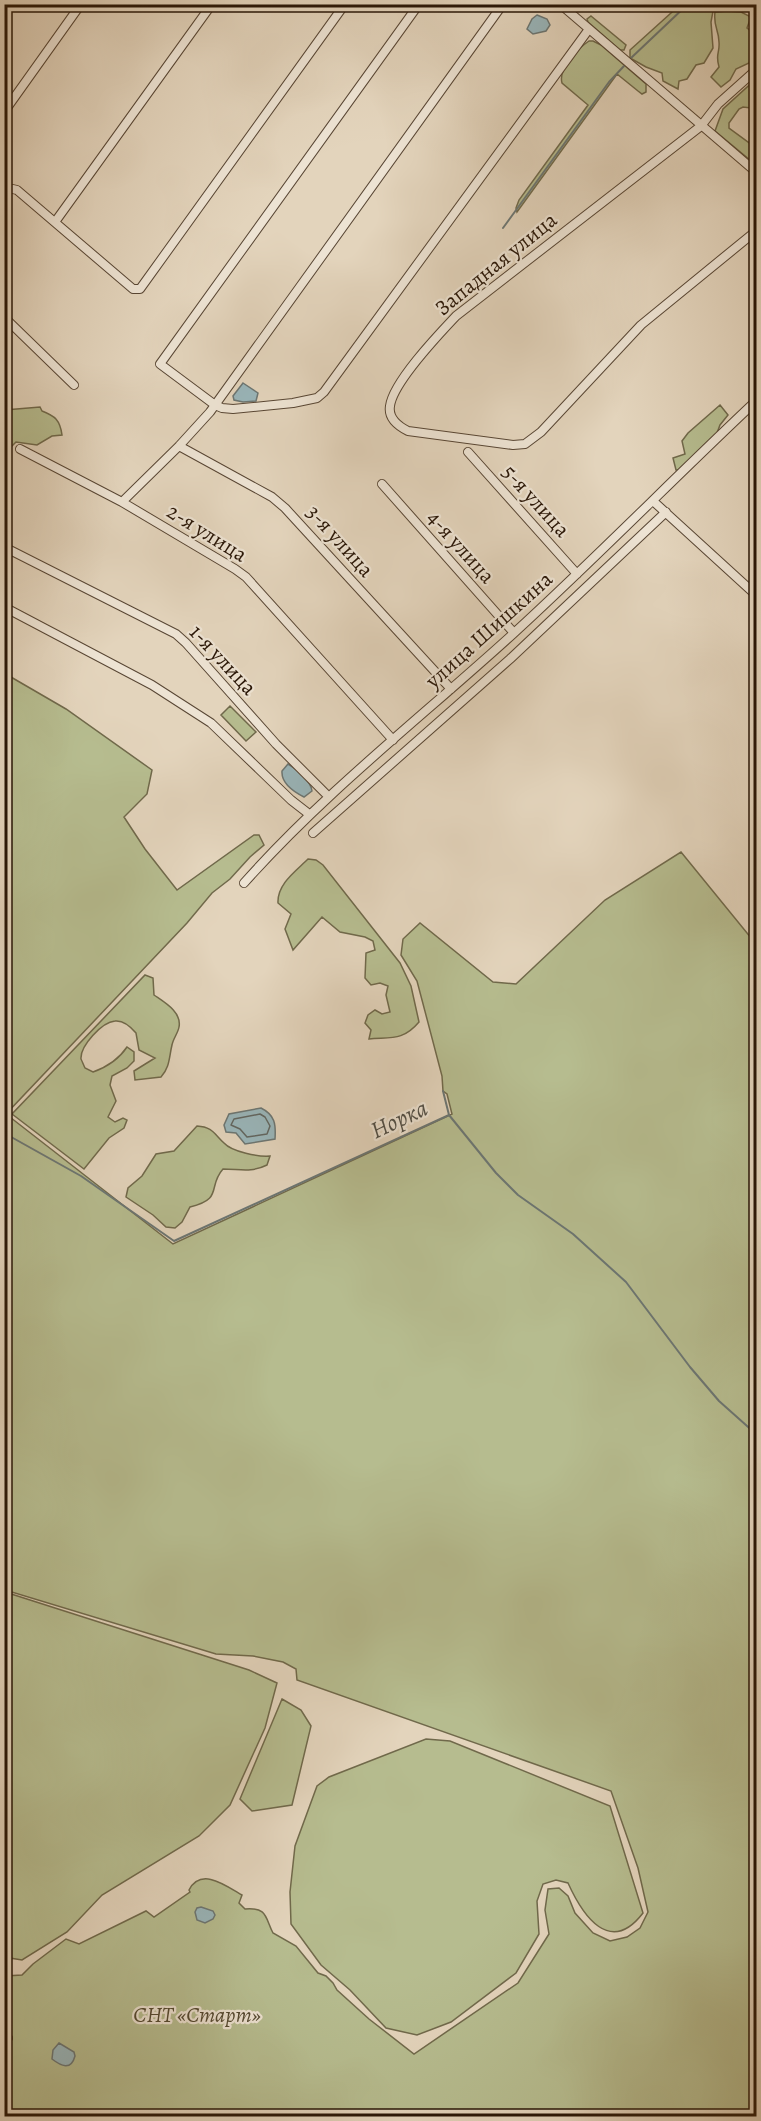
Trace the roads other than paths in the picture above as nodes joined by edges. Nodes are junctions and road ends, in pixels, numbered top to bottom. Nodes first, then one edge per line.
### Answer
1 (81, 4) edge
2 (212, 4) edge
3 (345, 4) edge
4 (419, 4) edge
5 (503, 4) edge
6 (560, 4) edge
7 (589, 29) junction
8 (756, 70) edge
9 (4, 112) edge
10 (701, 126) junction
11 (756, 172) edge
12 (4, 187) edge
13 (55, 222) junction
14 (756, 231) edge
15 (4, 317) edge
16 (74, 385) dead end
17 (756, 401) edge
18 (215, 405) junction
19 (179, 446) junction
20 (20, 449) dead end
21 (468, 452) dead end
22 (382, 484) dead end
23 (653, 501) junction
24 (122, 502) junction
25 (666, 512) junction
26 (4, 547) edge
27 (577, 574) junction
28 (756, 595) edge
29 (4, 607) edge
30 (514, 633) junction
31 (451, 689) junction
32 (393, 741) junction
33 (328, 796) junction
34 (309, 814) junction
35 (312, 833) dead end
36 (244, 883) dead end

1 - 9 street
2 - 13 street
3 - 13 street
4 - 18 street
5 - 18 street
6 - 7 street
7 - 10 street
7 - 18 street
8 - 10 street
10 - 11 street
10 - 14 street, Западная улица
12 - 13 street
15 - 16 street
17 - 23 street, улица Шишкина
18 - 19 street
19 - 24 street
19 - 31 street, 3-я улица
20 - 24 street, 2-я улица
21 - 27 street, 5-я улица
22 - 30 street, 4-я улица
23 - 25 street
23 - 27 street, улица Шишкина
24 - 32 street, 2-я улица
25 - 28 street
25 - 35 street
26 - 33 street, 1-я улица
27 - 30 street, улица Шишкина
29 - 34 street
30 - 31 street, улица Шишкина
31 - 32 street, улица Шишкина
32 - 33 street, улица Шишкина
33 - 34 street, улица Шишкина
34 - 36 street, улица Шишкина

